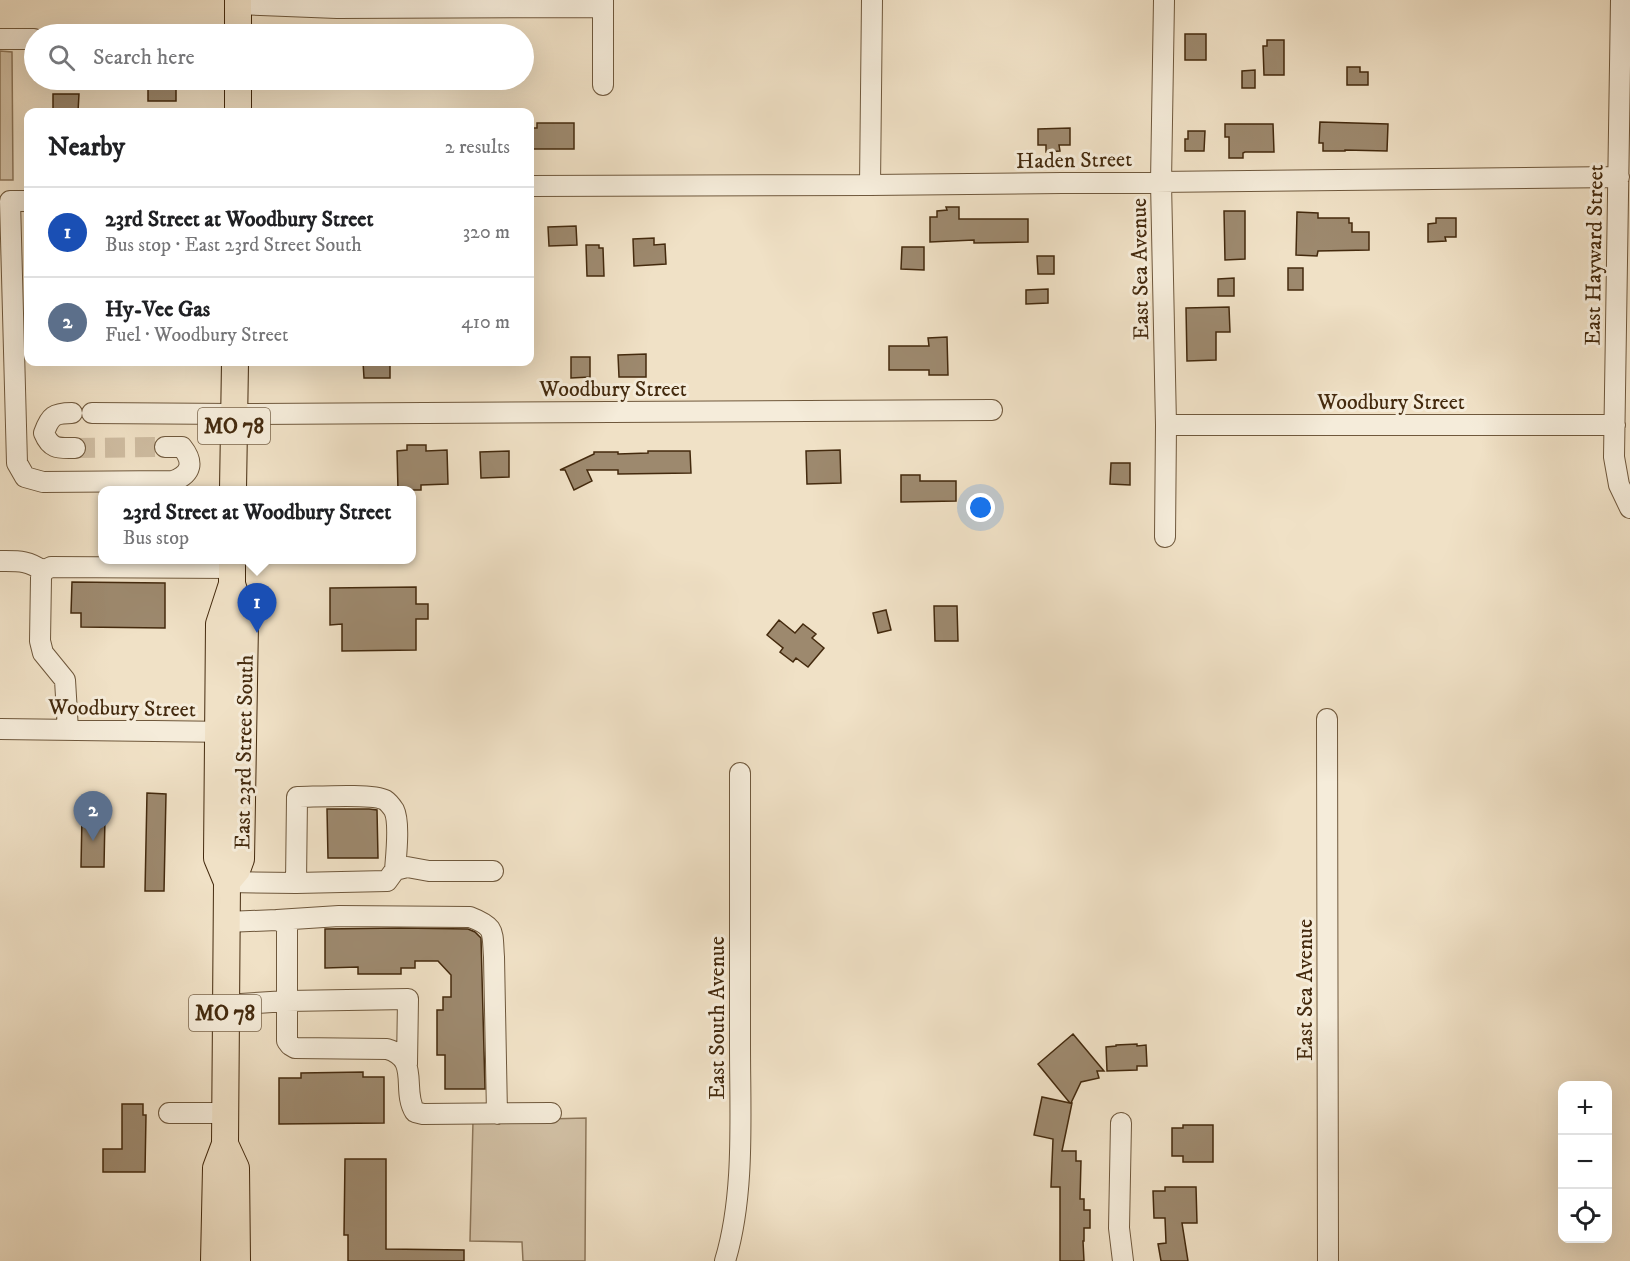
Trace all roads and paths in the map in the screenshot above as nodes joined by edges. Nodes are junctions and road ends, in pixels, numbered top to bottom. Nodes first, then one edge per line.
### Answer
1 (872, 0) edge
2 (1164, 0) edge
3 (1621, 0) edge
4 (238, 2) edge
5 (603, 3) edge
6 (333, 4) edge
7 (238, 24) edge
8 (0, 39) edge
9 (24, 39) edge
10 (603, 85) dead end
11 (238, 90) edge
12 (238, 108) edge
13 (1619, 177) junction
14 (1161, 182) junction
15 (870, 185) junction
16 (534, 186) edge
17 (24, 201) edge
18 (235, 366) edge
19 (992, 410) dead end
20 (72, 413) dead end
21 (92, 413) dead end
22 (234, 414) junction
23 (1166, 425) junction
24 (1615, 425) junction
25 (165, 447) tunnel mouth
26 (75, 448) tunnel mouth
27 (173, 486) edge
28 (233, 486) edge
29 (1630, 508) edge
30 (1165, 537) dead end
31 (0, 561) edge
32 (232, 570) edge
33 (43, 571) junction
34 (1327, 719) dead end
35 (0, 729) edge
36 (68, 730) junction
37 (218, 732) junction
38 (243, 732) junction
39 (740, 773) dead end
40 (394, 870) junction
41 (493, 871) dead end
42 (227, 882) junction
43 (296, 883) junction
44 (277, 920) junction
45 (226, 922) junction
46 (287, 1001) junction
47 (225, 1005) junction
48 (407, 1064) junction
49 (169, 1113) dead end
50 (224, 1113) junction
51 (551, 1113) dead end
52 (497, 1114) junction
53 (1121, 1123) dead end
54 (225, 1144) junction
55 (214, 1261) edge
56 (237, 1261) edge
57 (725, 1261) edge
58 (1123, 1261) edge
59 (1328, 1261) edge

1 - 15 street
2 - 14 street, East Sea Avenue
3 - 13 street, East Hayward Street
4 - 6 street
4 - 7 main road
5 - 6 street
5 - 10 street
8 - 9 street
11 - 12 main road
13 - 14 street, Haden Street
13 - 24 street, East Hayward Street
14 - 15 street, Haden Street
14 - 23 street, East Sea Avenue
15 - 16 street, Haden Street
17 - 27 street
18 - 22 main road, MO 78
19 - 22 street, Woodbury Street
20 - 26 street
21 - 22 street, Woodbury Street
22 - 28 main road, MO 78
23 - 24 street, Woodbury Street
23 - 30 street, East Sea Avenue
24 - 29 street, East Hayward Street
25 - 27 street
31 - 33 street
32 - 33 street
32 - 37 main road, East 23rd Street South / MO 78
32 - 38 main road, East 23rd Street South / MO 78
33 - 36 street
34 - 59 street, East Sea Avenue
35 - 36 street, Woodbury Street
36 - 37 street, Woodbury Street
37 - 38 street, Woodbury Street
37 - 42 main road, East 23rd Street South / MO 78
38 - 42 main road, East 23rd Street South / MO 78
39 - 57 street, East South Avenue
40 - 41 street
40 - 43 street
40 - 43 street
42 - 43 street
42 - 45 main road, East 23rd Street South / MO 78
44 - 45 street
44 - 46 street
44 - 52 street
45 - 47 main road, East 23rd Street South / MO 78
46 - 47 street
46 - 48 street
46 - 48 street
47 - 50 main road, East 23rd Street South / MO 78
48 - 52 street
49 - 50 street
50 - 54 main road, East 23rd Street South / MO 78
51 - 52 street
53 - 58 street
54 - 55 main road, East 23rd Street South / MO 78
54 - 56 main road, East 23rd Street South / MO 78

